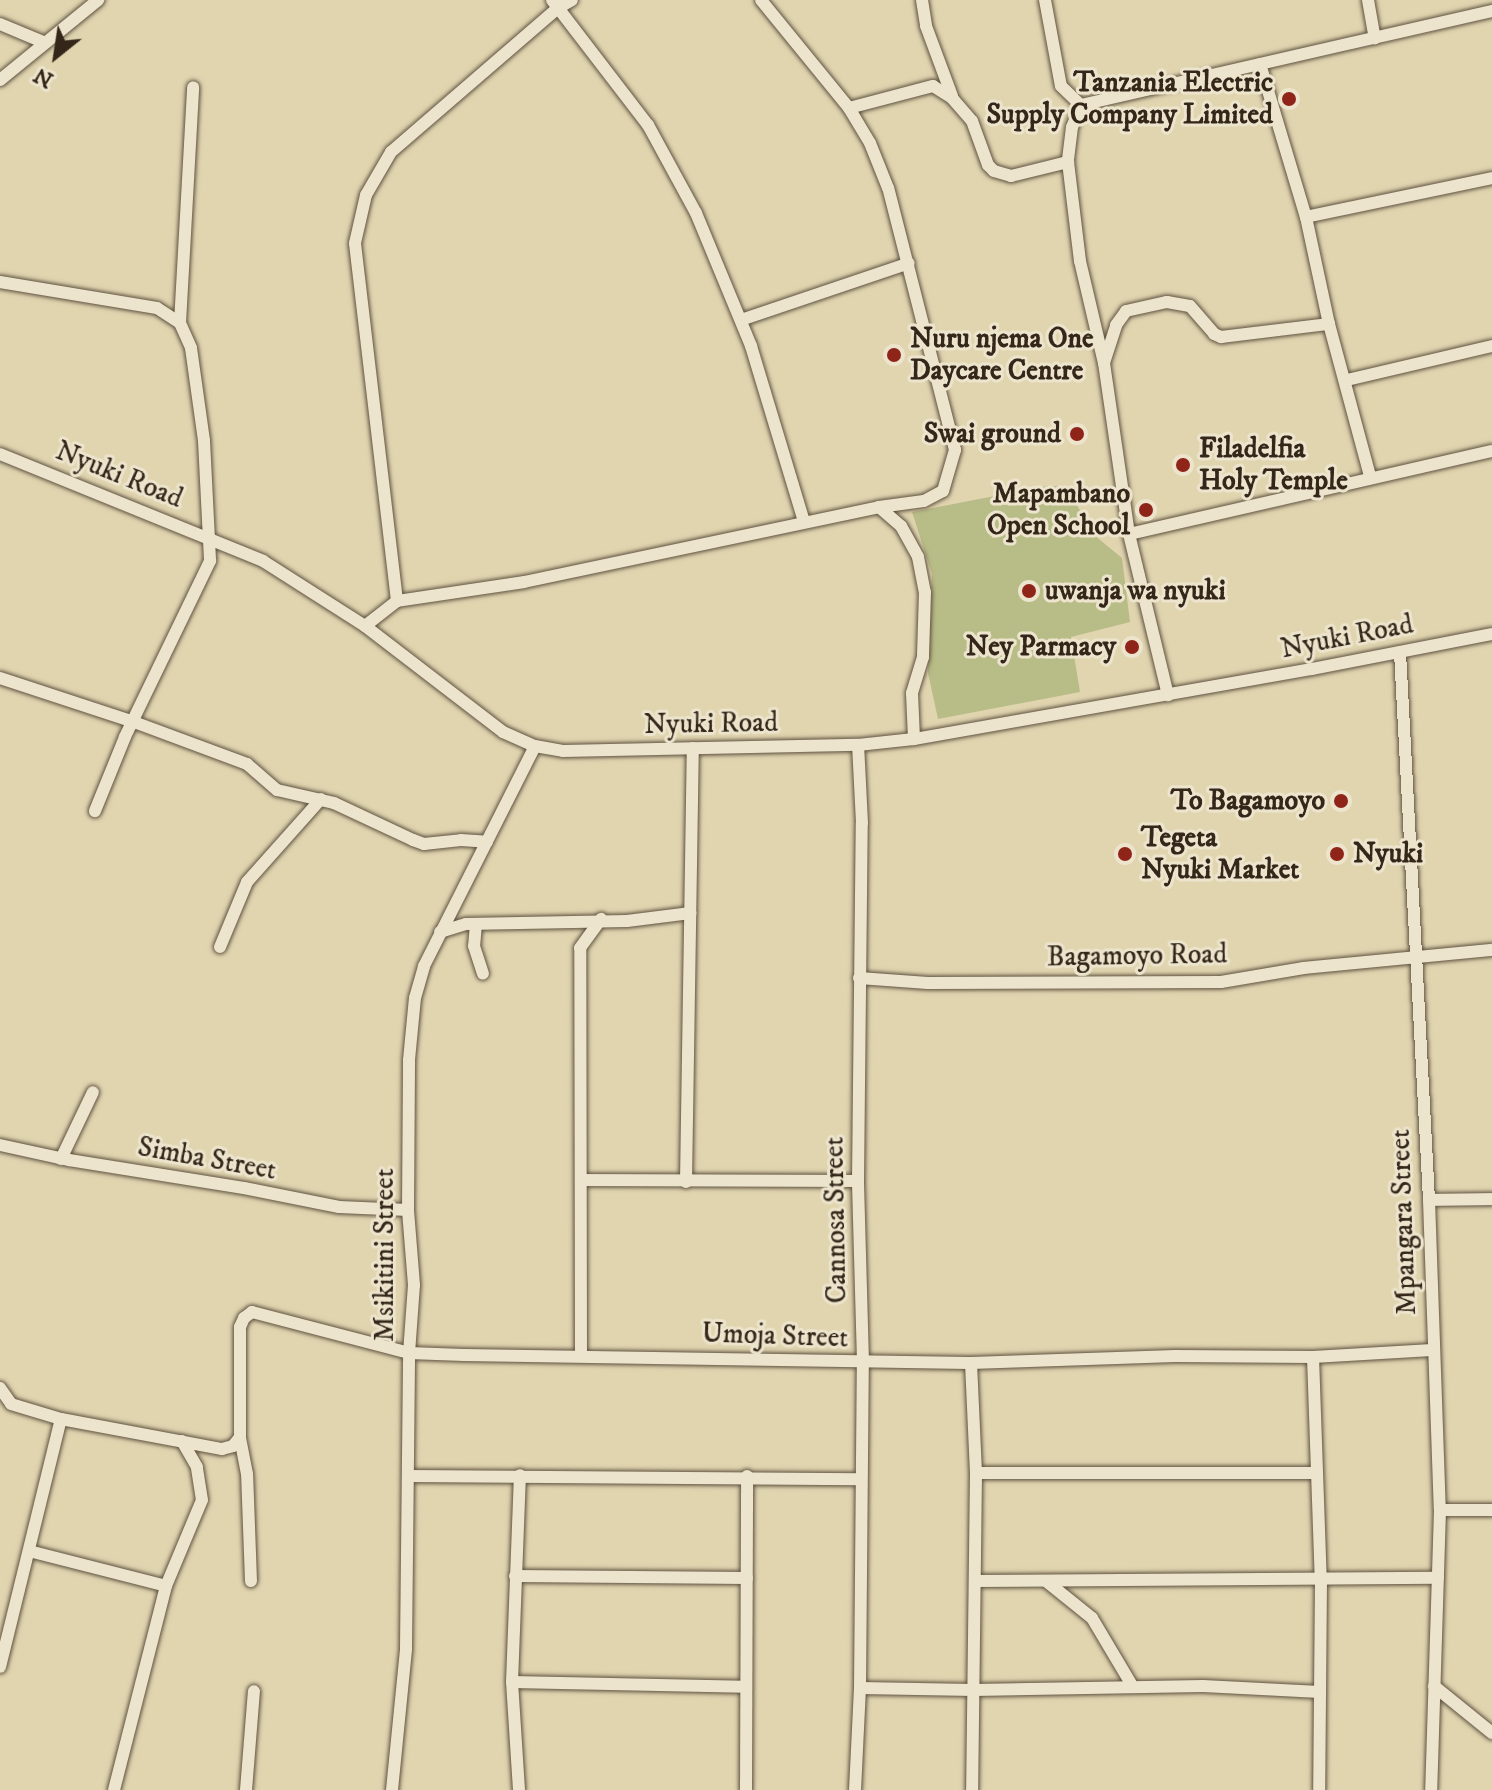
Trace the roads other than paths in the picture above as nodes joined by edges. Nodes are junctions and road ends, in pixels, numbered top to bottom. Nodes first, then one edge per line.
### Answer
1 (98, 0) edge
2 (572, 0) edge
3 (761, 0) edge
4 (922, 0) edge
5 (1045, 0) edge
6 (1368, 0) edge
7 (555, 4) edge
8 (1492, 11) edge
9 (0, 24) edge
10 (1375, 38) junction
11 (43, 42) junction
12 (1260, 64) junction
13 (0, 80) edge
14 (193, 87) dead end
15 (952, 98) junction
16 (1081, 105) junction
17 (849, 108) junction
18 (1068, 162) junction
19 (1492, 178) edge
20 (1306, 217) junction
21 (909, 263) junction
22 (0, 282) edge
23 (741, 320) junction
24 (180, 323) junction
25 (1329, 324) junction
26 (1492, 346) edge
27 (1104, 363) junction
28 (1347, 380) junction
29 (1492, 451) edge
30 (0, 454) edge
31 (1370, 476) junction
32 (879, 507) junction
33 (804, 522) junction
34 (1129, 534) junction
35 (210, 538) junction
36 (397, 601) junction
37 (365, 626) junction
38 (1492, 634) edge
39 (1400, 652) junction
40 (0, 678) edge
41 (1168, 695) junction
42 (134, 722) junction
43 (914, 739) junction
44 (858, 745) junction
45 (535, 746) junction
46 (693, 748) junction
47 (321, 799) junction
48 (95, 811) dead end
49 (487, 842) junction
50 (690, 913) junction
51 (601, 919) junction
52 (476, 924) junction
53 (440, 932) junction
54 (220, 947) dead end
55 (1492, 950) edge
56 (1415, 955) junction
57 (483, 974) dead end
58 (859, 978) junction
59 (93, 1092) dead end
60 (0, 1145) edge
61 (61, 1159) junction
62 (581, 1180) junction
63 (858, 1181) junction
64 (686, 1182) junction
65 (1492, 1199) edge
66 (1429, 1200) junction
67 (408, 1210) junction
68 (1432, 1350) junction
69 (409, 1353) junction
70 (581, 1354) junction
71 (1313, 1357) junction
72 (863, 1362) junction
73 (971, 1363) junction
74 (0, 1388) edge
75 (61, 1419) junction
76 (240, 1437) junction
77 (182, 1441) junction
78 (976, 1473) junction
79 (1316, 1473) junction
80 (520, 1475) junction
81 (408, 1476) junction
82 (747, 1476) junction
83 (861, 1479) junction
84 (1440, 1510) junction
85 (1492, 1510) edge
86 (29, 1551) junction
87 (515, 1576) junction
88 (747, 1578) junction
89 (1438, 1578) junction
90 (251, 1581) dead end
91 (975, 1581) junction
92 (1046, 1581) junction
93 (1321, 1581) junction
94 (166, 1586) junction
95 (6, 1610) edge
96 (0, 1667) edge
97 (512, 1682) junction
98 (1434, 1686) junction
99 (744, 1687) junction
100 (1133, 1687) junction
101 (860, 1688) junction
102 (974, 1690) junction
103 (254, 1691) dead end
104 (1320, 1692) junction
105 (1492, 1733) edge
106 (114, 1790) edge
107 (246, 1790) edge
108 (392, 1790) edge
109 (519, 1790) edge
110 (746, 1790) edge
111 (855, 1790) edge
112 (972, 1790) edge
113 (1319, 1790) edge
114 (1431, 1790) edge

1 - 11 street
2 - 7 street
3 - 17 street
4 - 15 street
5 - 16 street
6 - 10 street
7 - 23 street
7 - 36 street
8 - 10 street
9 - 11 street
10 - 12 street
11 - 13 street
12 - 16 street
12 - 20 street
14 - 24 street
15 - 17 street
15 - 18 street
16 - 18 street
17 - 21 street
18 - 27 street
19 - 20 street
20 - 25 street
21 - 23 street
21 - 32 street
22 - 24 street
23 - 33 street
24 - 35 street
25 - 27 street
25 - 28 street
26 - 28 street
27 - 34 street
28 - 31 street
29 - 31 street
30 - 35 street, Nyuki Road
31 - 34 street
32 - 33 street
32 - 43 street
33 - 36 street
34 - 41 street
35 - 37 street, Nyuki Road
35 - 42 street
36 - 37 street
37 - 45 street, Nyuki Road
38 - 39 street, Nyuki Road
39 - 41 street, Nyuki Road
39 - 56 street, Mpangara Street
40 - 42 street
41 - 43 street, Nyuki Road
42 - 47 street
42 - 48 street
43 - 44 street, Nyuki Road
44 - 46 street, Nyuki Road
44 - 58 street, Cannosa Street
45 - 46 street, Nyuki Road
45 - 49 street, Msikitini Street
46 - 50 street
47 - 49 street
47 - 54 street
49 - 53 street, Msikitini Street
50 - 51 street
50 - 64 street
51 - 52 street
51 - 62 street
52 - 53 street
52 - 57 street
53 - 67 street, Msikitini Street
55 - 56 street, Bagamoyo Road
56 - 58 street, Bagamoyo Road
56 - 66 street, Mpangara Street
58 - 63 street, Cannosa Street
59 - 61 street
60 - 61 street, Simba Street
61 - 67 street, Simba Street
62 - 64 street
62 - 70 street
63 - 64 street
63 - 72 street, Cannosa Street
65 - 66 street
66 - 68 street, Mpangara Street
67 - 69 street, Msikitini Street
68 - 71 street, Umoja Street
68 - 84 street, Mpangara Street
69 - 70 street, Umoja Street
69 - 76 street, Umoja Street
69 - 81 street, Msikitini Street
70 - 72 street, Umoja Street
71 - 73 street, Umoja Street
71 - 79 street
72 - 73 street, Umoja Street
72 - 83 street, Cannosa Street
73 - 78 street
74 - 75 street
75 - 77 street
75 - 86 street
76 - 77 street
76 - 90 street
77 - 94 street
78 - 79 street
78 - 91 street
79 - 93 street
80 - 81 street
80 - 82 street
80 - 87 street
81 - 108 street, Msikitini Street
82 - 83 street
82 - 88 street
83 - 101 street, Cannosa Street
84 - 85 street
84 - 89 street, Mpangara Street
86 - 94 street
86 - 95 street
87 - 88 street
87 - 97 street
88 - 99 street
89 - 93 street
89 - 98 street, Mpangara Street
91 - 92 street
91 - 102 street
92 - 93 street
92 - 100 street
93 - 104 street
94 - 106 street
95 - 96 street
97 - 99 street
97 - 109 street
98 - 105 street
98 - 114 street, Mpangara Street
99 - 110 street
100 - 102 street
100 - 104 street
101 - 102 street
101 - 111 street, Cannosa Street
102 - 112 street
103 - 107 street
104 - 113 street

